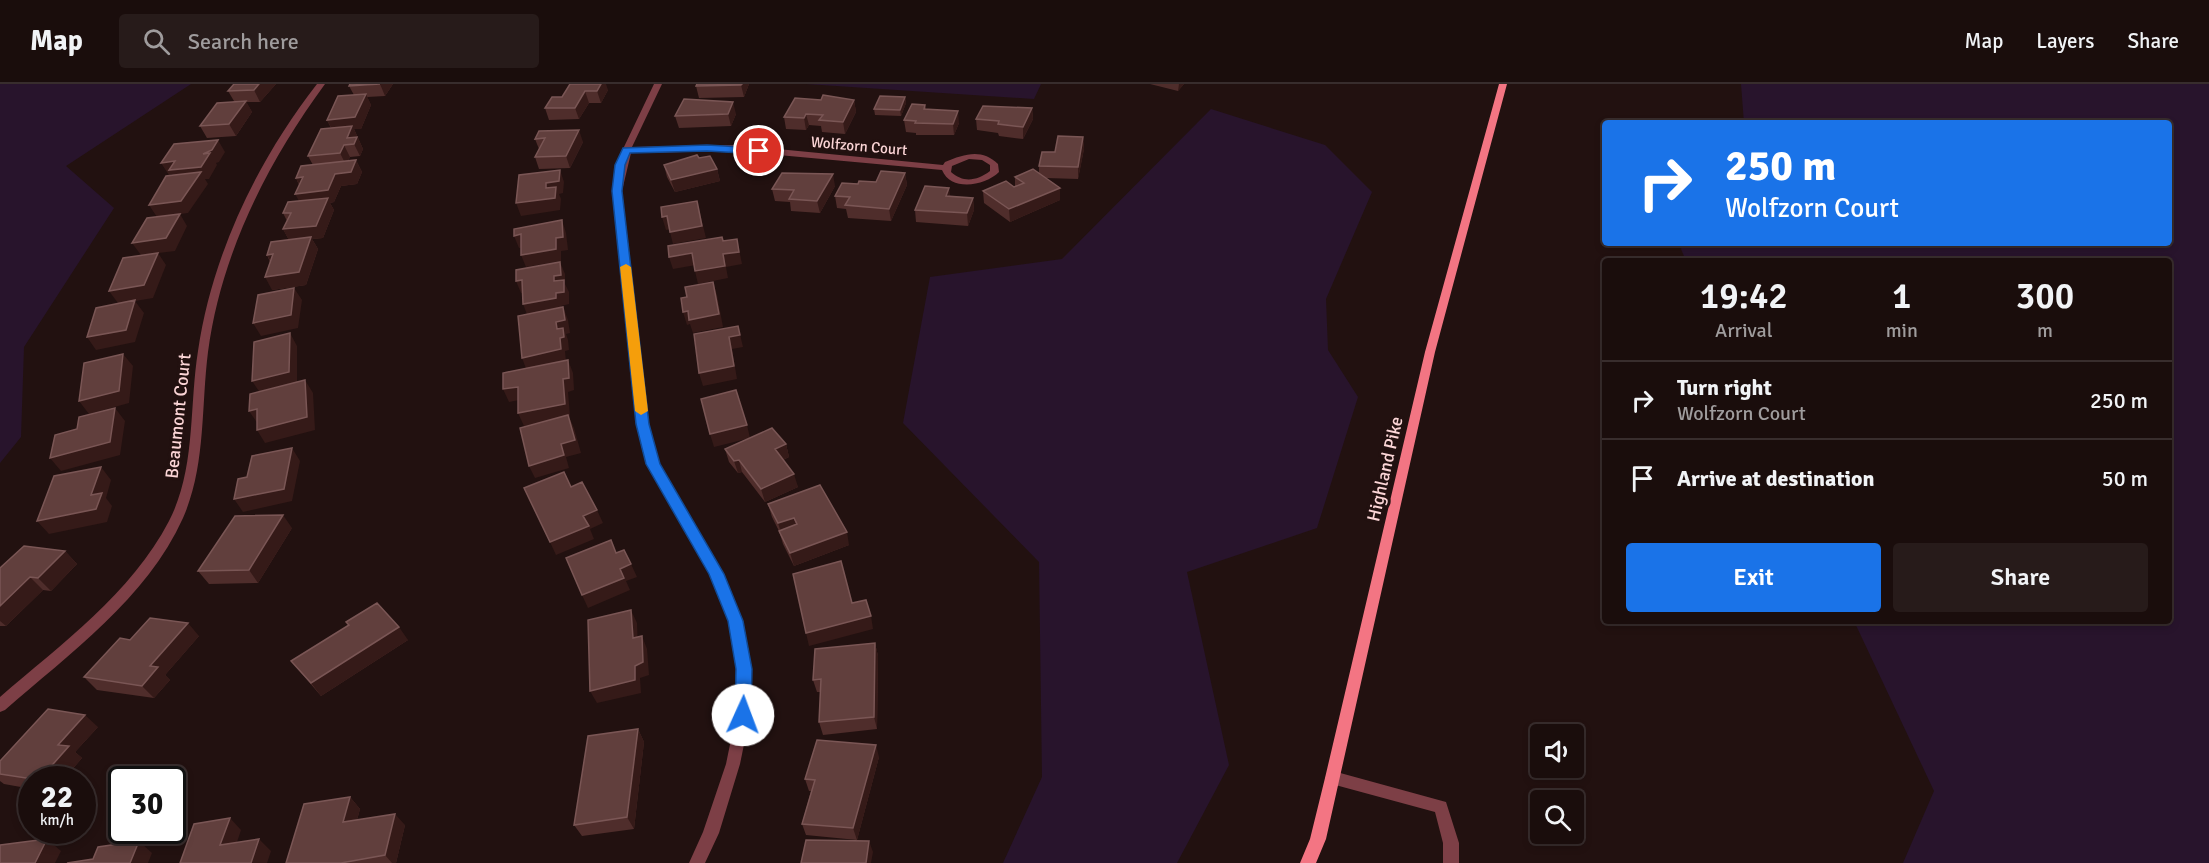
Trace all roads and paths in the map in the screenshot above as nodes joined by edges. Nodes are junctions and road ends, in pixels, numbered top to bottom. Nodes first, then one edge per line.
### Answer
1 (321, 84) edge
2 (658, 84) edge
3 (1503, 84) edge
4 (627, 150) junction
5 (945, 168) junction
6 (0, 706) edge
7 (1333, 777) junction
8 (697, 863) edge
9 (1308, 863) edge
10 (1450, 863) edge

1 - 6 street, Beaumont Court
2 - 4 street
3 - 7 main road, Highland Pike
4 - 5 street, Wolfzorn Court
4 - 8 street
5 - 5 street, Wolfzorn Court
7 - 9 main road, Highland Pike
7 - 10 street

